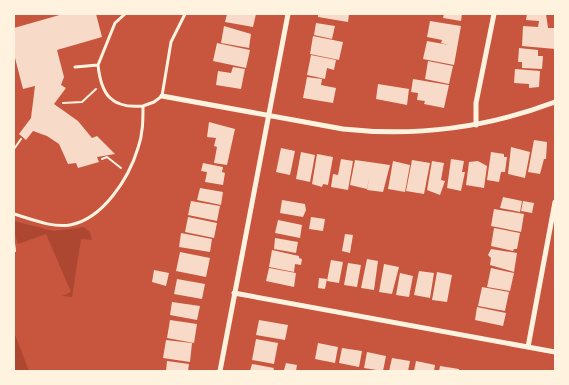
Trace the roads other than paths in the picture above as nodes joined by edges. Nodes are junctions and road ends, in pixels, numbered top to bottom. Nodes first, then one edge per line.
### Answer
1 (125, 14) edge
2 (185, 14) edge
3 (288, 14) edge
4 (494, 14) edge
5 (98, 65) junction
6 (75, 66) dead end
7 (162, 96) junction
8 (555, 102) edge
9 (143, 106) junction
10 (269, 116) junction
11 (476, 125) junction
12 (555, 202) edge
13 (14, 214) edge
14 (234, 292) junction
15 (528, 347) junction
16 (555, 352) edge
17 (220, 371) edge

1 - 5 lane
2 - 7 lane
3 - 10 street
4 - 11 street
5 - 6 lane
5 - 9 lane
7 - 9 lane
7 - 10 street
8 - 11 street
9 - 13 lane
10 - 11 street
10 - 14 street
12 - 15 street
14 - 15 street
14 - 17 street
15 - 16 street

